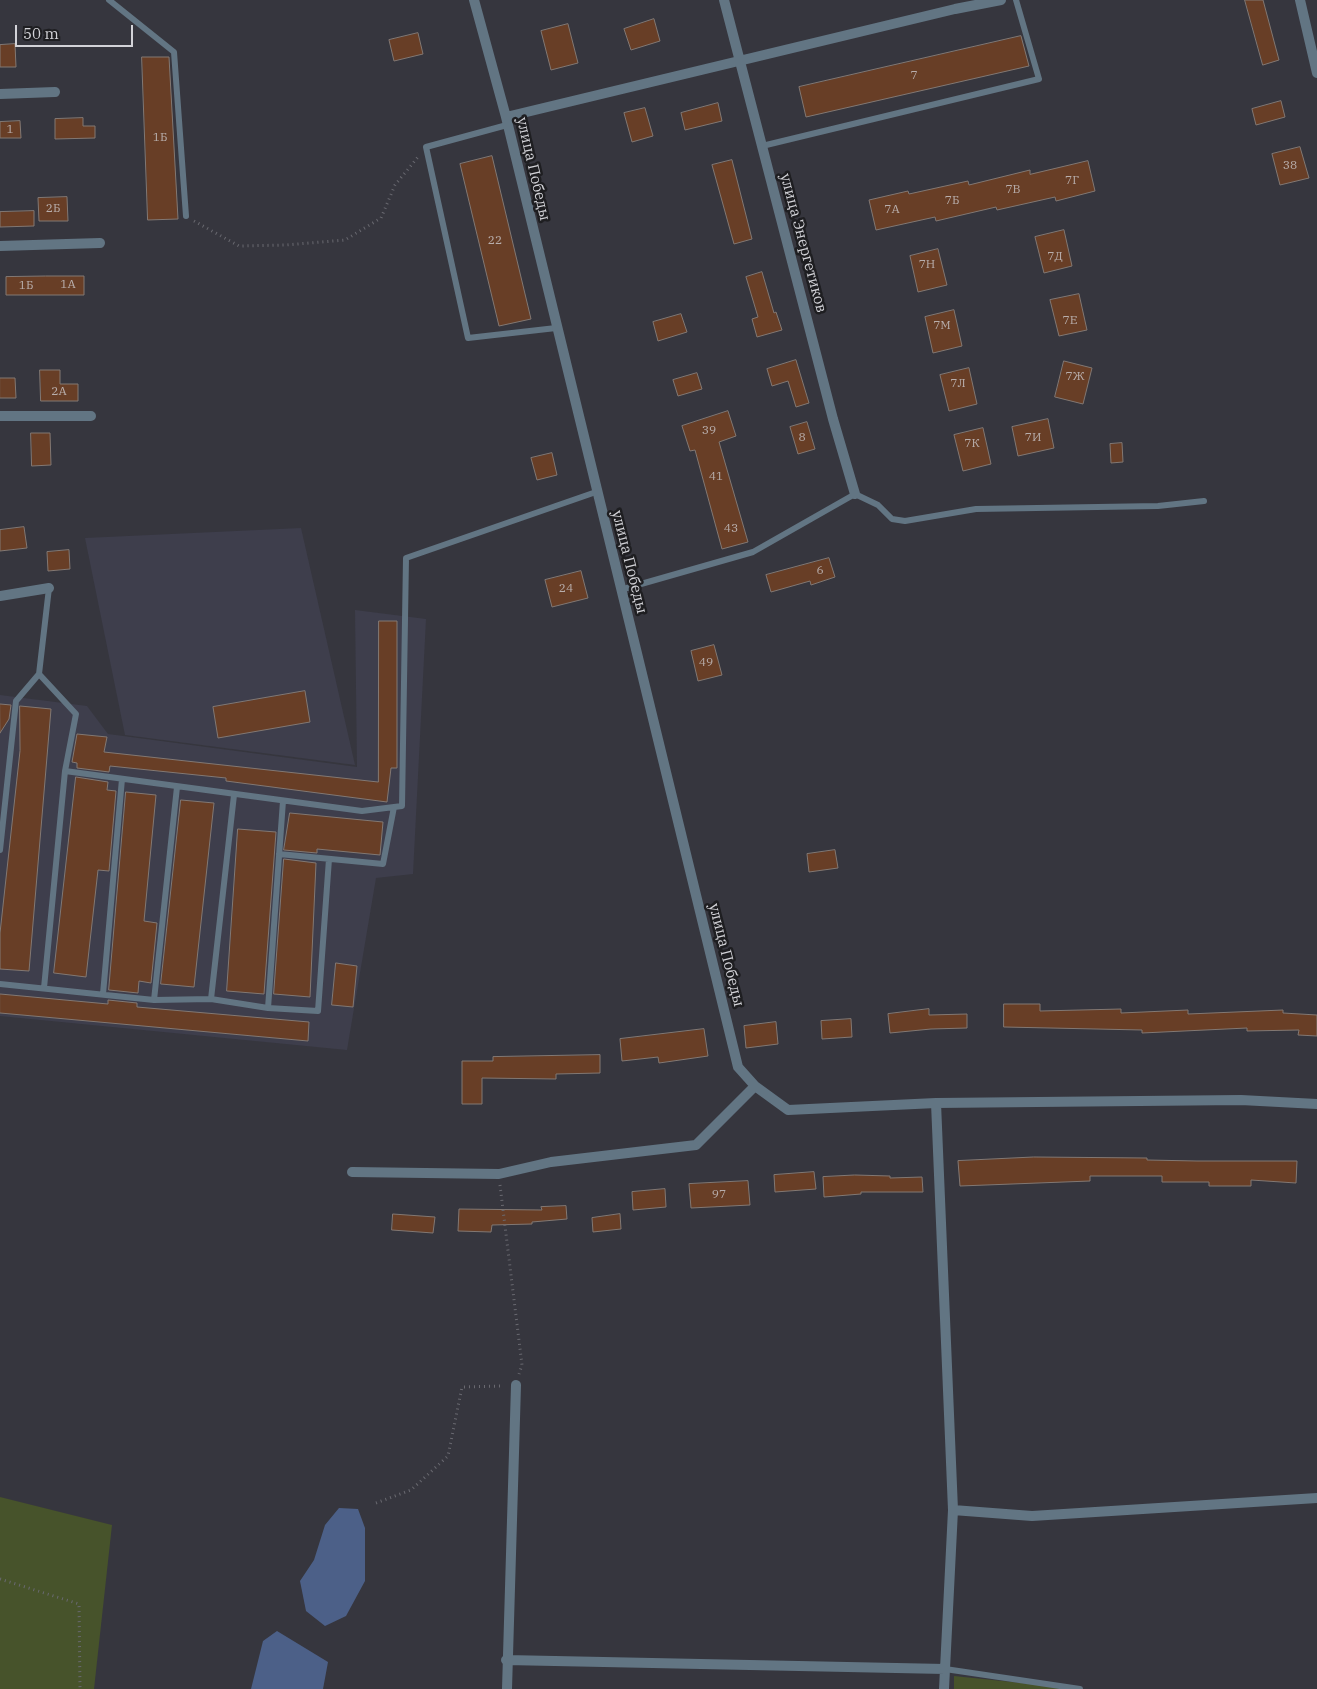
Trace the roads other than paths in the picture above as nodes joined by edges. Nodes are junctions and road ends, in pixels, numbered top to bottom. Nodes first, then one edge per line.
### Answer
1 (109, 0) edge
2 (474, 0) edge
3 (724, 0) edge
4 (1002, 0) edge
5 (1016, 0) edge
6 (1300, 0) edge
7 (953, 5) edge
8 (740, 61) junction
9 (1317, 73) edge
10 (55, 92) dead end
11 (0, 94) edge
12 (507, 121) junction
13 (762, 146) junction
14 (186, 216) road end
15 (100, 243) dead end
16 (0, 246) edge
17 (556, 328) junction
18 (0, 416) edge
19 (91, 416) dead end
20 (596, 492) junction
21 (855, 494) junction
22 (1204, 501) dead end
23 (49, 588) joint
24 (620, 590) junction
25 (0, 596) edge
26 (39, 674) junction
27 (65, 771) junction
28 (122, 779) junction
29 (177, 787) junction
30 (234, 795) junction
31 (283, 801) junction
32 (394, 807) junction
33 (0, 850) edge
34 (279, 854) junction
35 (329, 859) junction
36 (0, 984) edge
37 (44, 988) junction
38 (103, 994) junction
39 (211, 999) junction
40 (154, 1000) junction
41 (268, 1008) junction
42 (755, 1086) junction
43 (936, 1103) junction
44 (1317, 1104) edge
45 (352, 1172) dead end
46 (516, 1386) road end
47 (1317, 1498) edge
48 (952, 1510) junction
49 (506, 1660) junction
50 (945, 1669) junction
51 (507, 1689) edge
52 (944, 1689) edge
53 (1080, 1689) edge

1 - 14 lane
2 - 12 street, улица Победы
3 - 8 street, улица Энергетиков
4 - 7 street
5 - 13 lane
6 - 9 street
7 - 8 street
8 - 12 street
8 - 13 street, улица Энергетиков
10 - 11 street
12 - 17 street, улица Победы
12 - 17 lane
13 - 21 street, улица Энергетиков
15 - 16 street
17 - 20 street, улица Победы
18 - 19 street
20 - 24 street, улица Победы
20 - 32 lane
21 - 22 lane
21 - 24 lane
23 - 25 street
23 - 26 lane
24 - 42 street, улица Победы
26 - 27 lane
26 - 33 lane
27 - 28 lane
27 - 37 lane
28 - 29 lane
28 - 38 lane
29 - 30 lane
29 - 40 lane
30 - 31 lane
30 - 39 lane
31 - 32 lane
31 - 34 lane
32 - 35 lane
34 - 35 lane
34 - 41 lane
35 - 41 lane
36 - 37 lane
37 - 38 lane
38 - 40 lane
39 - 40 lane
39 - 41 lane
42 - 43 street, улица Победы
42 - 45 street
43 - 44 street
43 - 48 street
46 - 49 street
47 - 48 street
48 - 50 street
49 - 50 street
49 - 51 street
50 - 52 street
50 - 53 lane

